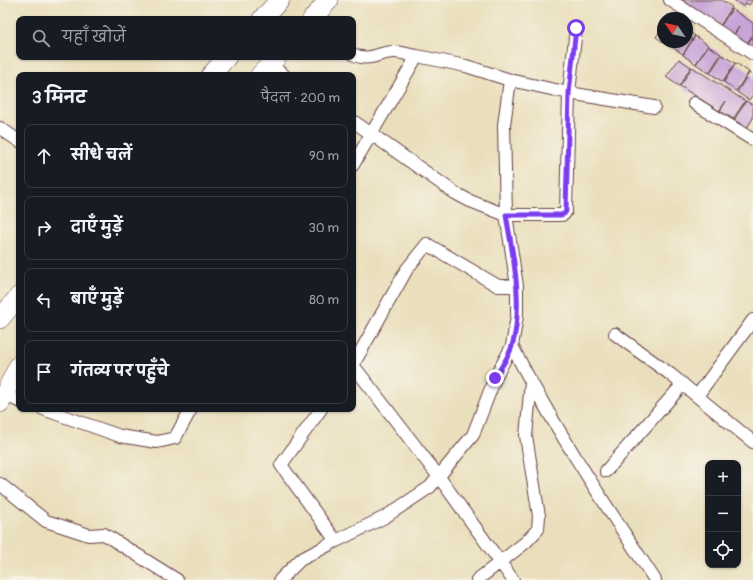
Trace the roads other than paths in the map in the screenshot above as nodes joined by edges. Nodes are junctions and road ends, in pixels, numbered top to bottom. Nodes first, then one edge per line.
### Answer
1 (280, 0) edge
2 (329, 0) edge
3 (670, 0) edge
4 (265, 16) edge
5 (315, 16) edge
6 (576, 28) dead end
7 (753, 54) edge
8 (356, 55) edge
9 (416, 56) junction
10 (224, 60) edge
11 (213, 72) edge
12 (510, 80) junction
13 (569, 93) junction
14 (694, 103) dead end
15 (654, 107) dead end
16 (356, 123) edge
17 (0, 128) edge
18 (372, 133) junction
19 (16, 139) edge
20 (753, 140) edge
21 (356, 160) edge
22 (506, 215) junction
23 (517, 286) junction
24 (16, 300) edge
25 (0, 319) edge
26 (753, 320) edge
27 (615, 334) dead end
28 (512, 346) junction
29 (356, 360) edge
30 (356, 369) edge
31 (16, 374) edge
32 (531, 382) junction
33 (683, 384) junction
34 (697, 396) junction
35 (8, 399) edge
36 (52, 412) edge
37 (190, 412) edge
38 (319, 412) edge
39 (753, 442) edge
40 (606, 471) dead end
41 (439, 477) junction
42 (0, 484) edge
43 (336, 541) junction
44 (501, 562) junction
45 (177, 580) edge
46 (280, 580) edge
47 (477, 580) edge
48 (513, 580) edge
49 (655, 580) edge

1 - 4 main road
2 - 5 main road
3 - 7 street
6 - 13 street
8 - 9 street
9 - 12 street
9 - 18 street
10 - 11 main road
12 - 13 street
12 - 22 street
13 - 15 street
13 - 22 street
14 - 20 street
16 - 18 street
17 - 19 street
18 - 21 street
18 - 22 street
22 - 23 street
23 - 28 street
23 - 29 street
24 - 25 main road
26 - 34 street
27 - 33 street
28 - 32 street
28 - 41 street
30 - 41 street
31 - 35 main road
32 - 44 street
32 - 49 street
33 - 34 street
33 - 40 street
34 - 39 street
36 - 37 street
38 - 43 street
41 - 43 street
41 - 44 street
42 - 45 street
43 - 46 street
44 - 47 street
44 - 48 street

